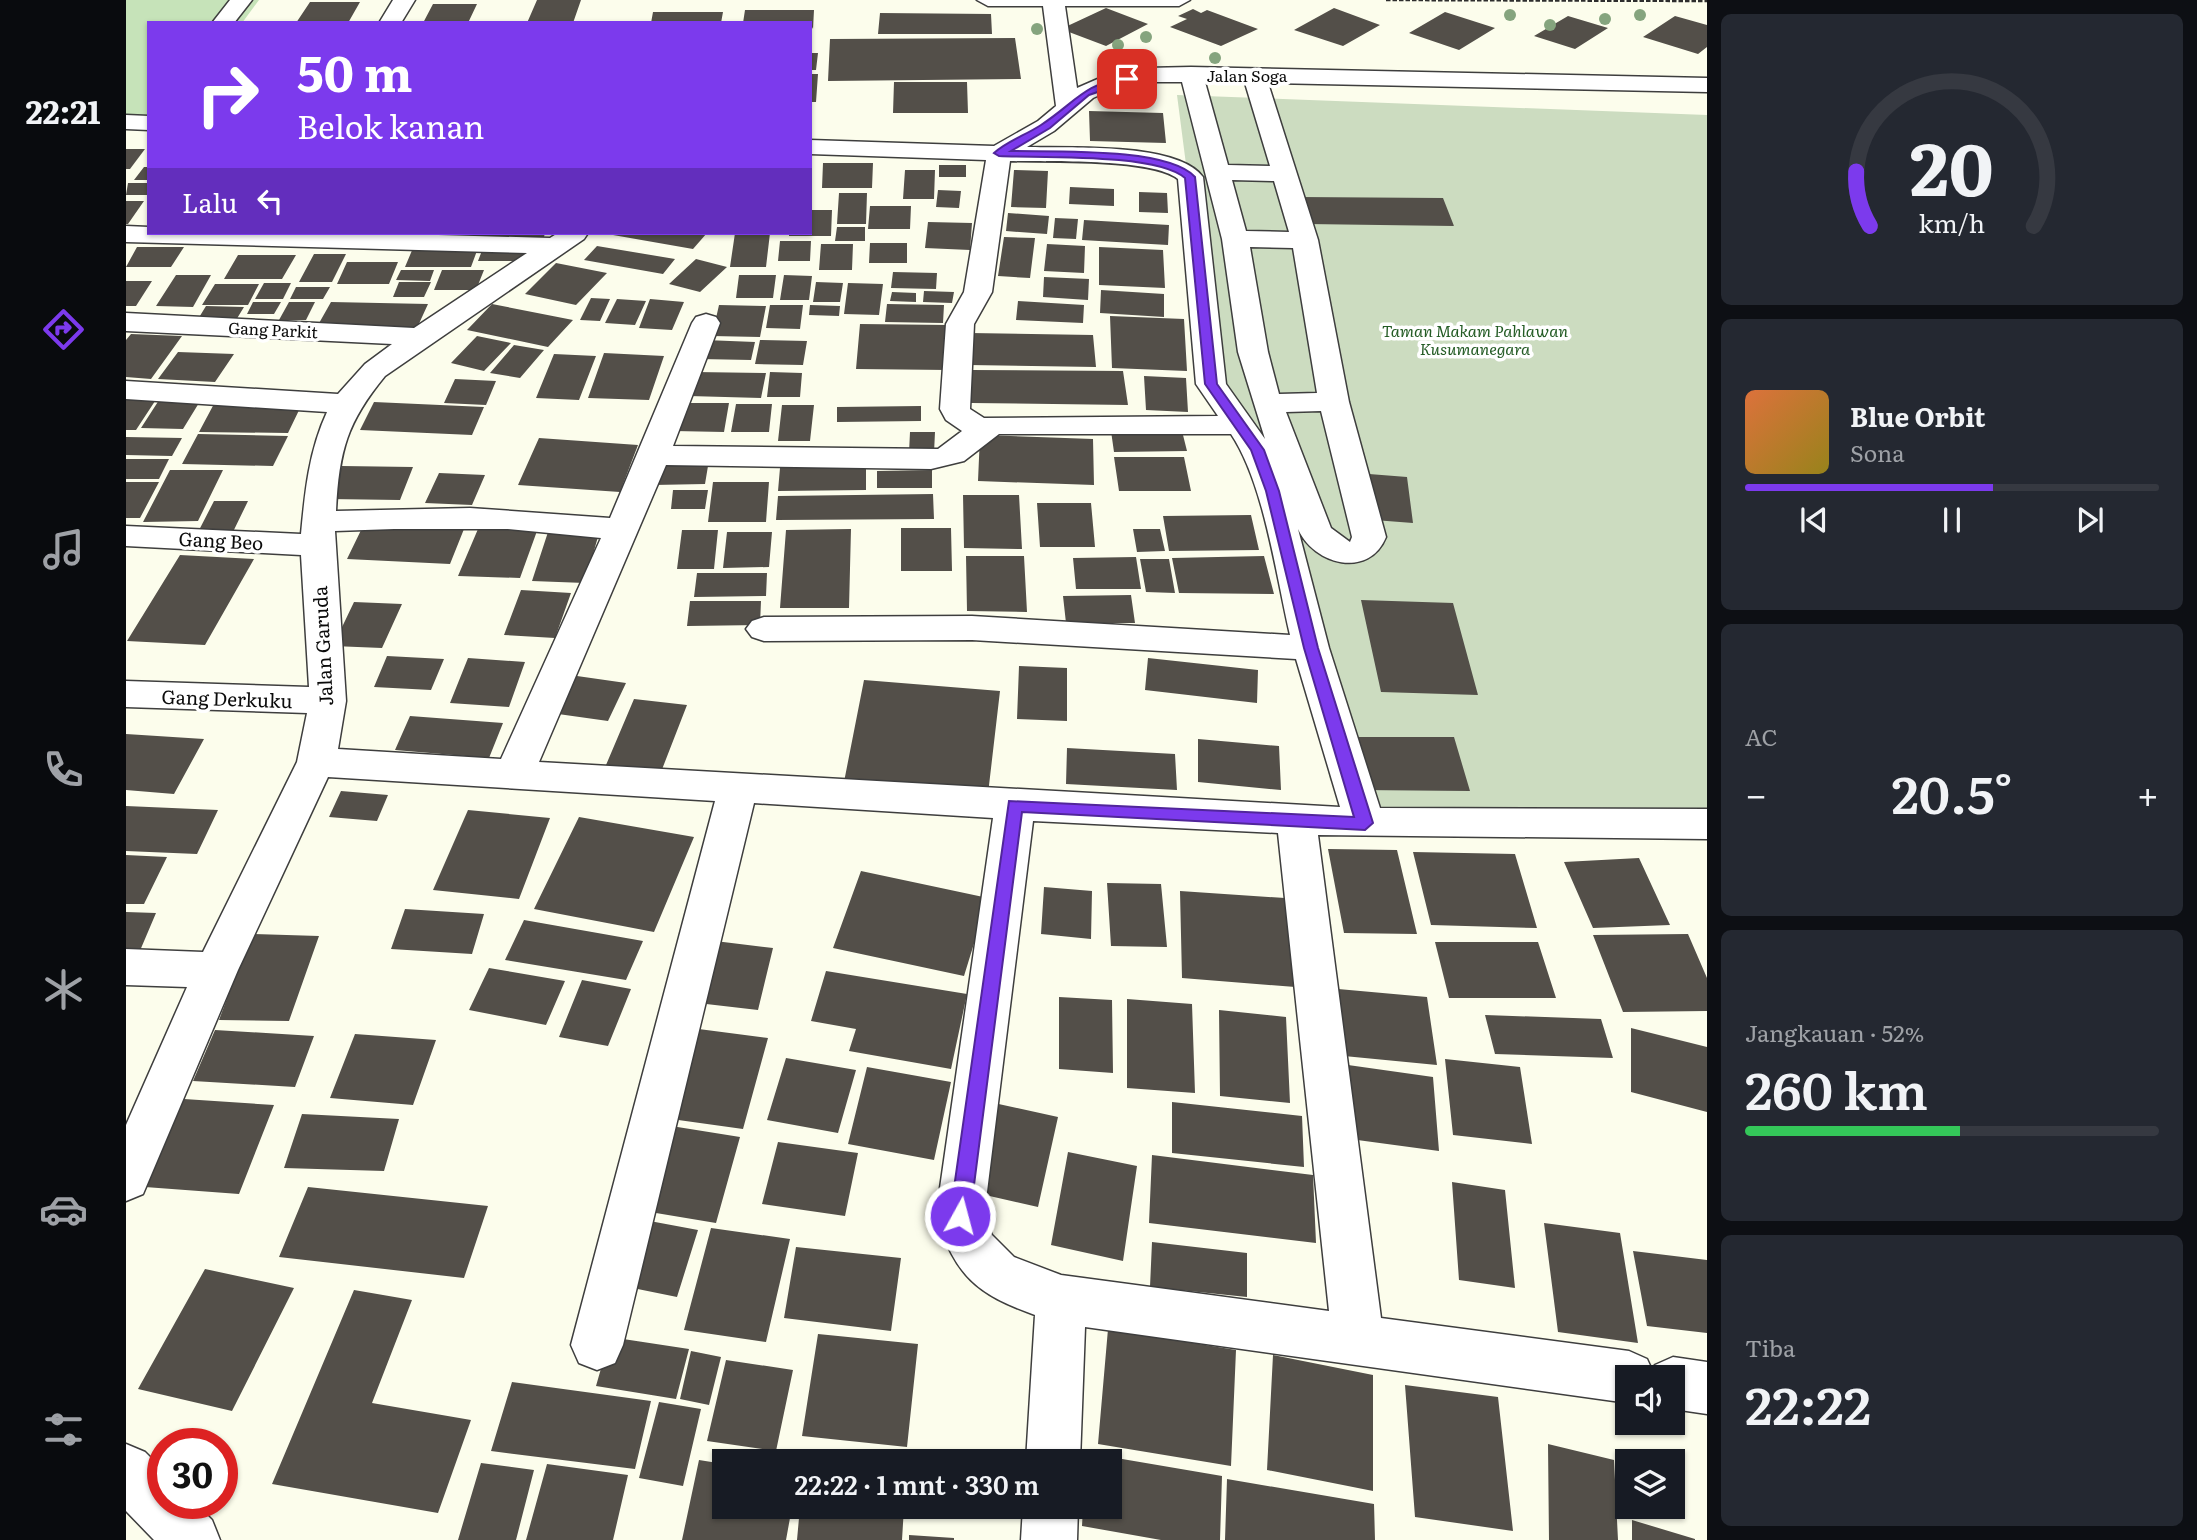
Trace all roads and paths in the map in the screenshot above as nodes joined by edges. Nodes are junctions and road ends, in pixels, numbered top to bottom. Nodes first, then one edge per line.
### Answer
1 (241, 0) edge
2 (404, 0) edge
3 (988, 0) edge
4 (1179, 0) edge
5 (1387, 0) edge
6 (1053, 1) edge
7 (1707, 1) edge
8 (225, 21) edge
9 (391, 21) edge
10 (1191, 74) junction
11 (1254, 75) junction
12 (1707, 85) edge
13 (1068, 108) junction
14 (126, 122) edge
15 (147, 123) edge
16 (812, 147) edge
17 (999, 153) junction
18 (1215, 172) junction
19 (1286, 174) junction
20 (126, 234) edge
21 (147, 234) edge
22 (214, 235) edge
23 (566, 239) edge
24 (1235, 239) junction
25 (1305, 240) junction
26 (126, 322) edge
27 (706, 323) dead end
28 (421, 337) junction
29 (126, 390) edge
30 (1267, 402) junction
31 (1334, 402) junction
32 (346, 404) junction
33 (1241, 425) junction
34 (981, 430) junction
35 (654, 455) junction
36 (621, 530) junction
37 (318, 533) junction
38 (126, 536) edge
39 (764, 629) dead end
40 (1311, 648) junction
41 (126, 694) edge
42 (328, 701) junction
43 (316, 762) junction
44 (514, 774) junction
45 (738, 788) junction
46 (1015, 806) junction
47 (1296, 820) junction
48 (1365, 823) junction
49 (1706, 827) edge
50 (126, 967) edge
51 (216, 971) junction
52 (126, 1179) edge
53 (1060, 1299) junction
54 (1358, 1340) junction
55 (597, 1345) dead end
56 (1615, 1375) edge
57 (1685, 1385) edge
58 (1707, 1388) edge
59 (1054, 1449) edge
60 (126, 1471) edge
61 (1050, 1519) edge
62 (192, 1540) edge
63 (1049, 1540) edge

1 - 8 street
2 - 9 street
3 - 6 street
4 - 6 street
5 - 7 path
6 - 13 street
10 - 11 street, Jalan Soga
10 - 13 street, Jalan Soga
10 - 18 street
11 - 12 street, Jalan Soga
11 - 19 street
13 - 17 street, Jalan Soga
14 - 15 street
16 - 17 street, Jalan Soga
17 - 33 street
17 - 34 street
18 - 19 street
18 - 24 street
19 - 25 street
20 - 21 street
22 - 23 street
23 - 28 street, Jalan Garuda
24 - 25 street
24 - 30 street
25 - 31 street
26 - 28 street, Gang Parkit
27 - 35 street
28 - 32 street, Jalan Garuda
29 - 32 street
30 - 31 street
30 - 31 street
32 - 37 street, Jalan Garuda
33 - 34 street
33 - 40 street
34 - 35 street
35 - 36 street
36 - 37 street, Gang Beo
36 - 44 street
37 - 38 street, Gang Beo
37 - 42 street, Jalan Garuda
39 - 40 street
40 - 48 street
41 - 42 street, Gang Derkuku
42 - 43 street, Jalan Garuda
43 - 44 street
43 - 51 street, Jalan Garuda
44 - 45 street
45 - 46 street
45 - 55 street
46 - 47 street
46 - 53 street
47 - 48 street
47 - 54 street
48 - 49 street
50 - 51 street
51 - 52 street, Jalan Garuda
53 - 54 street
53 - 59 street
54 - 56 street
57 - 58 street
60 - 62 street
61 - 63 street

